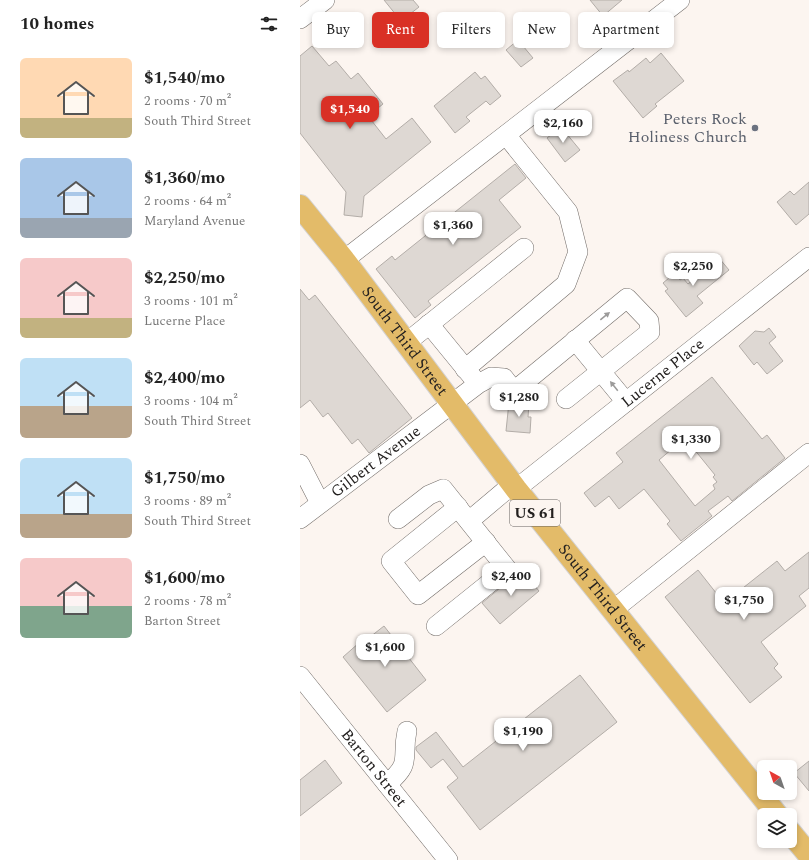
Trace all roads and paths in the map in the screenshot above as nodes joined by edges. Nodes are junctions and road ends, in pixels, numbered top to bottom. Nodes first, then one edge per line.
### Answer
1 (325, 0) edge
2 (680, 0) edge
3 (300, 19) edge
4 (506, 135) junction
5 (300, 206) edge
6 (524, 248) dead end
7 (809, 257) edge
8 (344, 260) junction
9 (429, 324) junction
10 (575, 340) junction
11 (406, 343) junction
12 (466, 369) junction
13 (602, 371) junction
14 (478, 384) junction
15 (566, 399) dead end
16 (626, 402) junction
17 (451, 403) junction
18 (809, 453) edge
19 (300, 464) edge
20 (514, 486) junction
21 (320, 503) junction
22 (464, 514) junction
23 (300, 519) edge
24 (398, 519) dead end
25 (486, 542) junction
26 (613, 610) junction
27 (436, 626) dead end
28 (300, 676) edge
29 (407, 730) dead end
30 (387, 784) junction
31 (771, 808) edge
32 (797, 842) edge
33 (807, 856) edge
34 (448, 860) edge

1 - 3 street
2 - 4 street
4 - 8 street
4 - 12 street
5 - 8 main road, South Third Street / US 61
6 - 9 street
7 - 16 street, Lucerne Place
8 - 11 main road, South Third Street / US 61
9 - 11 street
9 - 12 street
10 - 13 street
10 -> 13 street
10 - 14 street, Gilbert Avenue
11 - 17 main road, South Third Street / US 61
12 - 14 street
13 - 15 street
16 -> 13 street
14 - 17 street, Gilbert Avenue
16 - 20 street, Lucerne Place
17 - 20 main road, South Third Street / US 61
17 - 21 street, Gilbert Avenue
18 - 26 street
19 - 21 street
20 - 22 street, Lucerne Place
20 - 26 main road, South Third Street / US 61
21 - 23 street, Gilbert Avenue
22 - 24 street
22 - 25 street
22 - 25 street, Lucerne Place
25 - 27 street
26 - 31 main road, South Third Street / US 61
28 - 30 street, Barton Street
29 - 30 street
30 - 34 street, Barton Street
32 - 33 main road

